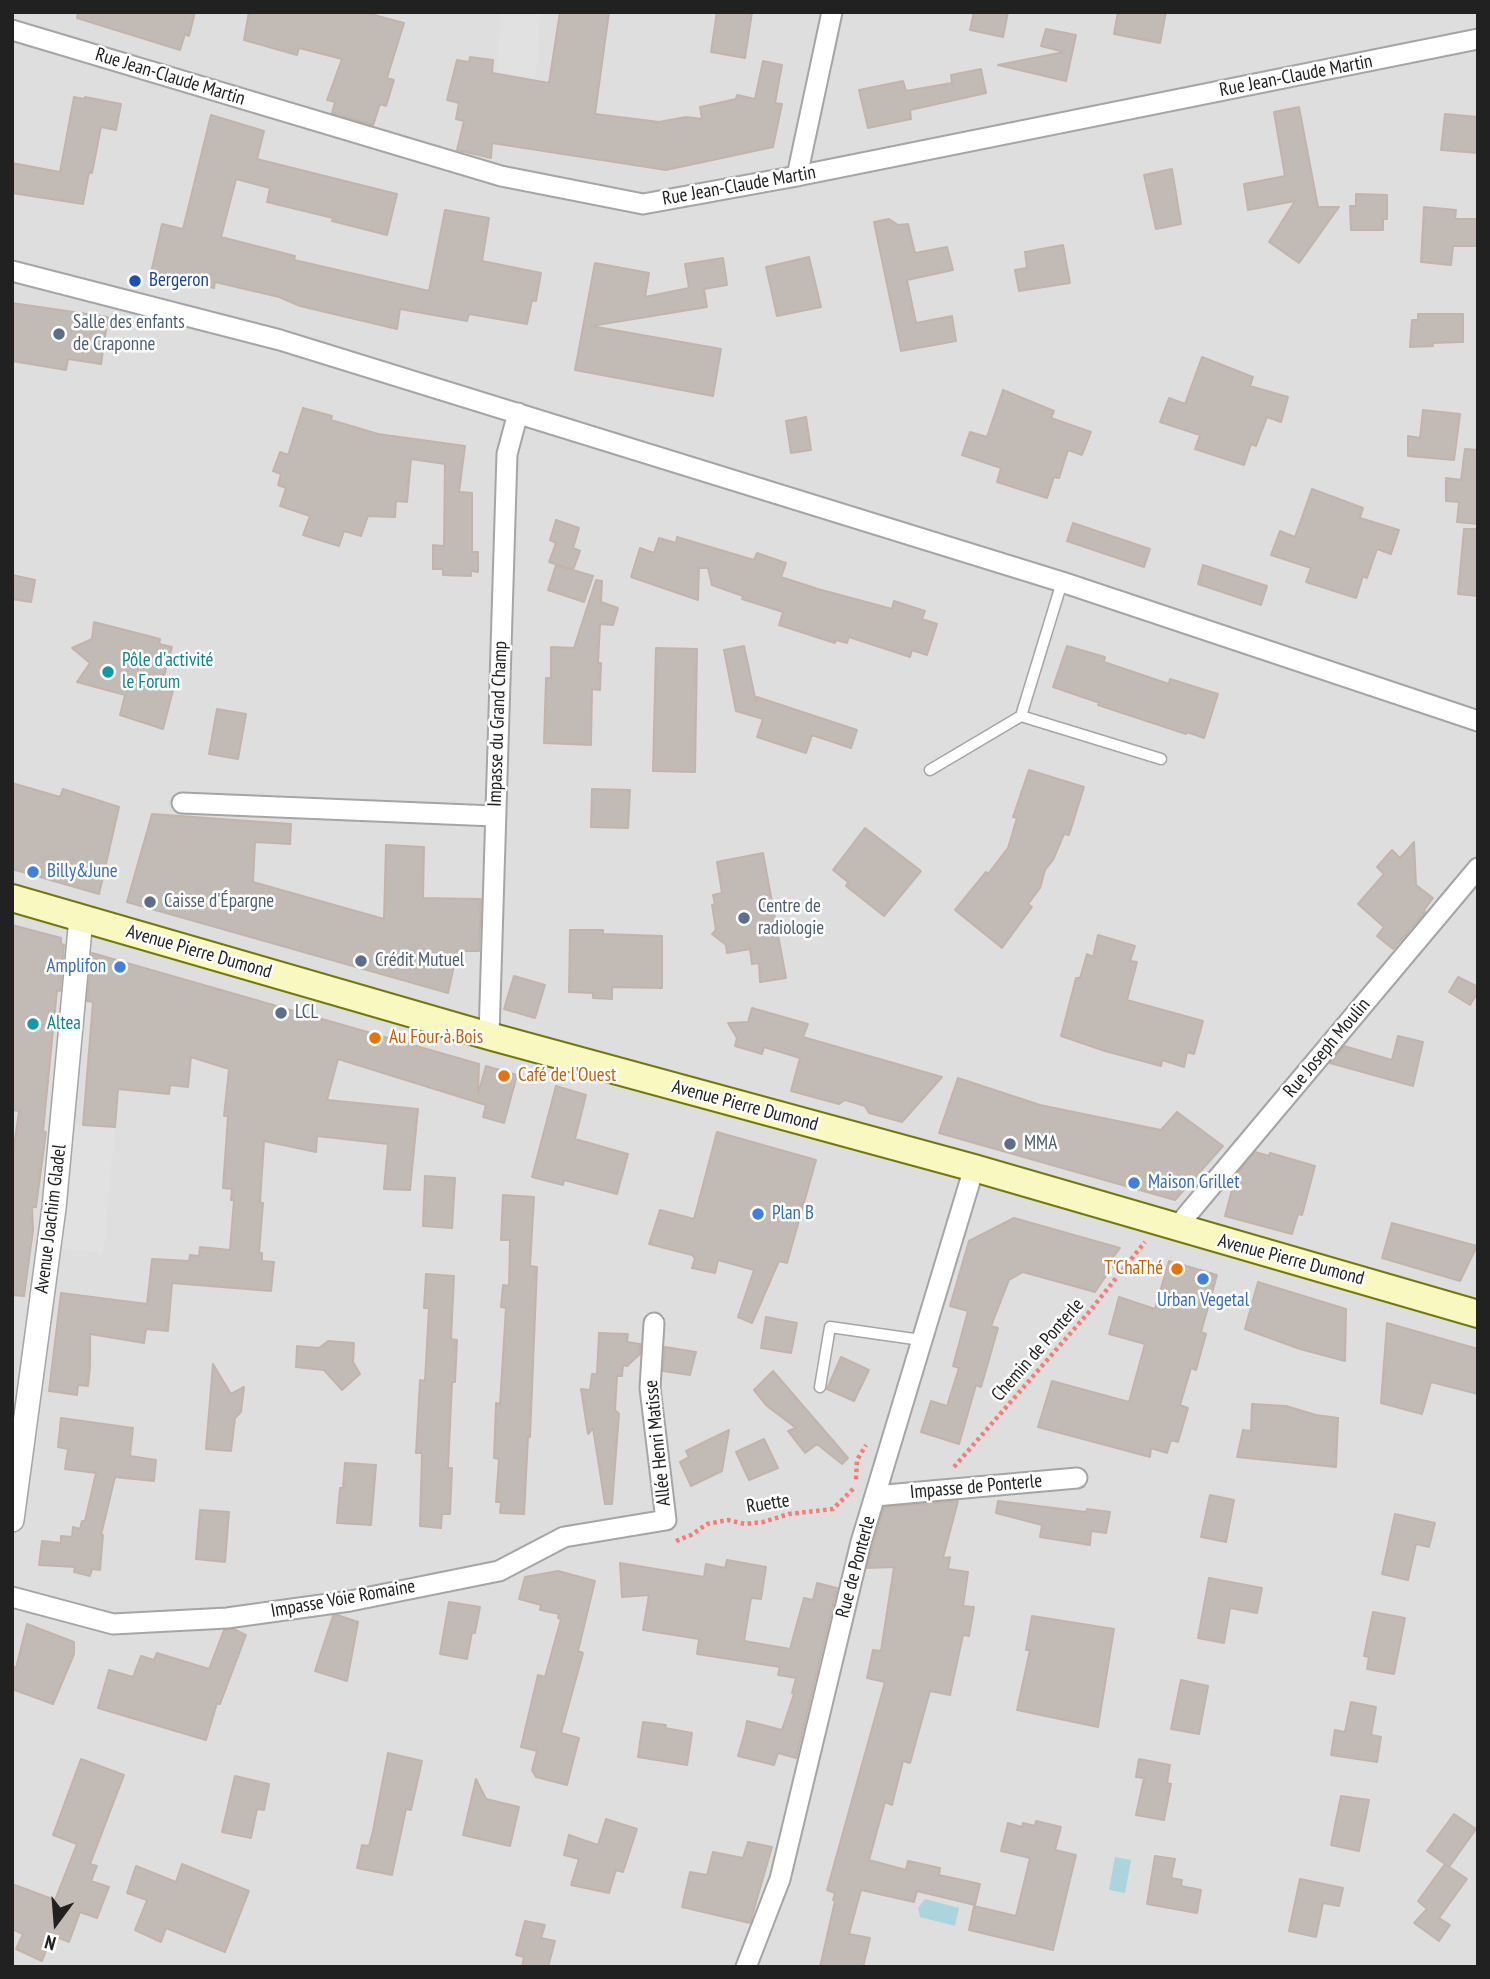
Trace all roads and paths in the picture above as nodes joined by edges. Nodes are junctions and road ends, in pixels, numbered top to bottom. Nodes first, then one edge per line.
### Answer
1 (832, 12) edge
2 (12, 30) edge
3 (1478, 39) edge
4 (797, 176) junction
5 (12, 271) edge
6 (518, 413) junction
7 (1062, 582) junction
8 (1021, 716) junction
9 (1478, 721) edge
10 (1161, 759) dead end
11 (930, 770) dead end
12 (182, 803) dead end
13 (494, 817) junction
14 (1478, 868) edge
15 (12, 898) edge
16 (81, 918) junction
17 (489, 1036) junction
18 (974, 1168) junction
19 (1166, 1225) junction
20 (1478, 1314) edge
21 (654, 1324) dead end
22 (921, 1340) junction
23 (820, 1387) dead end
24 (1077, 1478) dead end
25 (878, 1486) junction
26 (934, 1491) junction
27 (12, 1520) edge
28 (666, 1520) joint
29 (665, 1542) dead end
30 (12, 1597) edge
31 (746, 1967) edge

1 - 4 street
2 - 4 street, Rue Jean-Claude Martin
3 - 4 street, Rue Jean-Claude Martin
5 - 6 street
6 - 7 street
6 - 13 street, Impasse du Grand Champ
7 - 8 lane
7 - 9 street
8 - 10 lane
8 - 11 lane
12 - 13 street
13 - 17 street, Impasse du Grand Champ
14 - 19 street, Rue Joseph Moulin
15 - 16 main road, Avenue Pierre Dumond
16 - 17 main road, Avenue Pierre Dumond
16 - 27 street, Avenue Joachim Gladel
17 - 18 main road, Avenue Pierre Dumond
18 - 19 main road, Avenue Pierre Dumond
18 - 22 street, Rue de Ponterle
19 - 20 main road, Avenue Pierre Dumond
19 - 26 path, Chemin de Ponterle
21 - 28 street, Allée Henri Matisse
22 - 23 lane
22 - 25 street, Rue de Ponterle
24 - 26 street, Impasse de Ponterle
25 - 26 street, Impasse de Ponterle
25 - 29 path, Ruette
25 - 31 street, Rue de Ponterle
28 - 30 street, Impasse Voie Romaine

